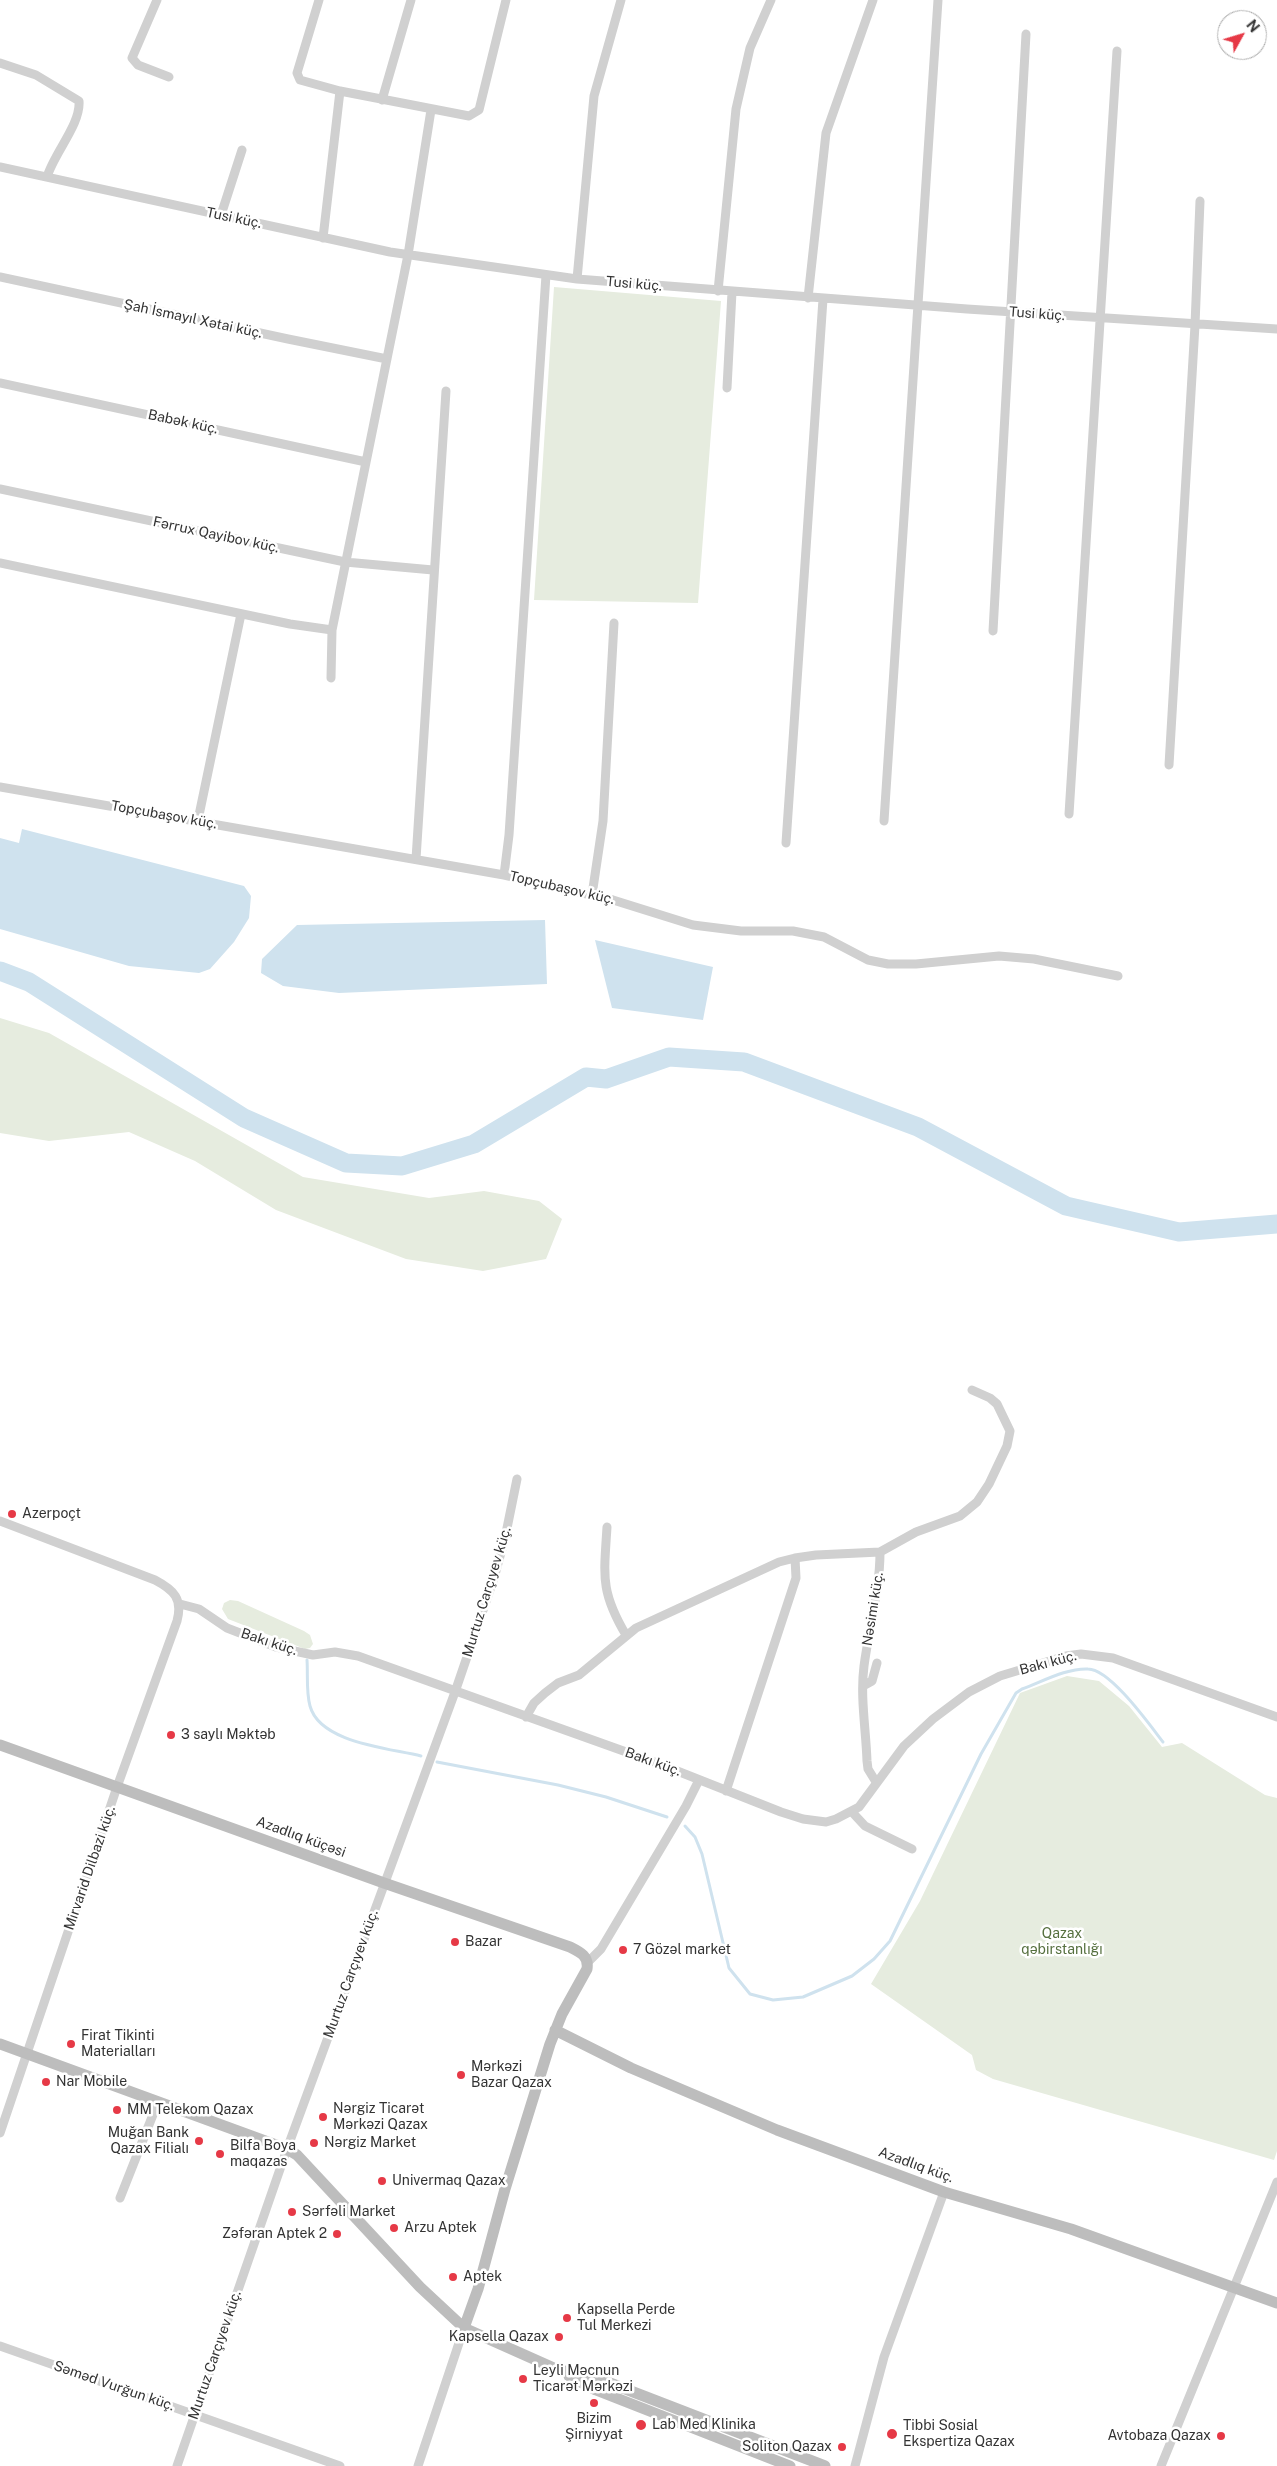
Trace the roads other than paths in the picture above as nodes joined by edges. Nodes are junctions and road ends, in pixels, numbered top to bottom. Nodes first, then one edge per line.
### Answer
1 (157, 0) edge
2 (319, 0) edge
3 (410, 0) edge
4 (506, 0) edge
5 (621, 0) edge
6 (771, 0) edge
7 (873, 0) edge
8 (938, 0) edge
9 (1026, 34) dead end
10 (1117, 51) dead end
11 (0, 63) edge
12 (169, 78) dead end
13 (340, 92) junction
14 (382, 100) junction
15 (431, 110) junction
16 (242, 150) dead end
17 (0, 167) edge
18 (47, 177) junction
19 (1200, 202) dead end
20 (221, 215) junction
21 (323, 238) junction
22 (408, 255) junction
23 (546, 275) junction
24 (0, 277) edge
25 (577, 279) junction
26 (718, 291) junction
27 (732, 292) junction
28 (808, 298) junction
29 (823, 299) junction
30 (917, 306) junction
31 (1012, 312) junction
32 (1100, 318) junction
33 (1195, 325) junction
34 (1277, 329) edge
35 (387, 359) junction
36 (0, 383) edge
37 (727, 388) dead end
38 (446, 391) dead end
39 (366, 462) junction
40 (0, 489) edge
41 (345, 562) junction
42 (0, 563) edge
43 (433, 570) junction
44 (241, 614) junction
45 (614, 623) dead end
46 (332, 630) junction
47 (993, 631) dead end
48 (331, 678) dead end
49 (1169, 765) dead end
50 (0, 787) edge
51 (1069, 814) dead end
52 (198, 820) junction
53 (884, 821) dead end
54 (786, 843) dead end
55 (416, 859) junction
56 (504, 875) junction
57 (592, 895) junction
58 (1118, 976) dead end
59 (972, 1390) dead end
60 (517, 1479) dead end
61 (0, 1521) edge
62 (608, 1527) dead end
63 (880, 1552) junction
64 (795, 1558) junction
65 (180, 1604) junction
66 (626, 1635) junction
67 (877, 1663) dead end
68 (863, 1686) junction
69 (455, 1692) junction
70 (526, 1717) junction
71 (1277, 1717) edge
72 (0, 1745) edge
73 (699, 1780) junction
74 (876, 1782) junction
75 (117, 1787) junction
76 (726, 1791) junction
77 (852, 1812) junction
78 (912, 1849) dead end
79 (384, 1883) junction
80 (588, 1962) junction
81 (554, 2030) junction
82 (0, 2044) edge
83 (26, 2054) junction
84 (158, 2102) junction
85 (0, 2132) edge
86 (287, 2149) junction
87 (1277, 2182) edge
88 (944, 2192) junction
89 (120, 2198) dead end
90 (1234, 2288) junction
91 (1277, 2302) edge
92 (464, 2328) junction
93 (0, 2346) edge
94 (556, 2369) junction
95 (194, 2414) junction
96 (177, 2466) edge
97 (340, 2466) edge
98 (418, 2466) edge
99 (790, 2466) edge
100 (826, 2466) edge
101 (855, 2466) edge
102 (1161, 2466) edge

1 - 12 street
2 - 13 street
3 - 14 street
4 - 15 street
5 - 25 street
6 - 26 street
7 - 28 street
8 - 30 street
9 - 31 street
10 - 32 street
11 - 18 street
13 - 14 street
13 - 21 street
14 - 15 street
15 - 22 street
16 - 20 street
17 - 18 street, Tusi küç.
18 - 20 street, Tusi küç.
19 - 33 street
20 - 21 street, Tusi küç.
21 - 22 street, Tusi küç.
22 - 23 street, Tusi küç.
22 - 35 street
23 - 25 street, Tusi küç.
23 - 56 street
24 - 35 street, Şah İsmayıl Xətai küç.
25 - 26 street, Tusi küç.
26 - 27 street, Tusi küç.
27 - 28 street, Tusi küç.
27 - 37 street
28 - 29 street, Tusi küç.
29 - 30 street, Tusi küç.
29 - 54 street
30 - 31 street, Tusi küç.
30 - 53 street
31 - 32 street, Tusi küç.
31 - 47 street
32 - 33 street, Tusi küç.
32 - 51 street
33 - 34 street, Tusi küç.
33 - 49 street
35 - 39 street
36 - 39 street, Babək küç.
38 - 43 street
39 - 41 street
40 - 41 street, Fərrux Qayibov küç.
41 - 43 street, Fərrux Qayibov küç.
41 - 46 street
42 - 44 street
43 - 55 street
44 - 46 street
44 - 52 street
45 - 57 street
46 - 48 street
50 - 52 street, Topçubaşov küç.
52 - 55 street, Topçubaşov küç.
55 - 56 street, Topçubaşov küç.
56 - 57 street, Topçubaşov küç.
57 - 58 street, Topçubaşov küç.
59 - 63 street
60 - 69 street, Murtuz Carçıyev küç.
61 - 65 street
62 - 66 street
63 - 64 street, Nəsimi küç.
63 - 68 street, Nəsimi küç.
64 - 66 street, Nəsimi küç.
64 - 76 street
65 - 69 street, Bakı küç.
65 - 75 street, Mirvarid Dilbazi küç.
66 - 70 street, Nəsimi küç.
67 - 68 street
68 - 74 street, Nəsimi küç.
69 - 70 street, Bakı küç.
69 - 79 street, Murtuz Carçıyev küç.
70 - 73 street, Bakı küç.
71 - 74 street, Bakı küç.
72 - 75 street, Azadlıq küçəsi
73 - 76 street, Bakı küç.
73 - 80 street
74 - 77 street, Bakı küç.
75 - 79 street, Azadlıq küçəsi
75 - 83 street, Mirvarid Dilbazi küç.
76 - 77 street, Bakı küç.
77 - 78 street
79 - 80 street, Azadlıq küçəsi
79 - 86 street, Murtuz Carçıyev küç.
80 - 81 street
81 - 88 street, Azadlıq küç.
81 - 92 street
82 - 83 street
83 - 84 street
83 - 85 street, Mirvarid Dilbazi küç.
84 - 86 street
84 - 89 street
86 - 92 street
86 - 95 street, Murtuz Carçıyev küç.
87 - 90 street
88 - 90 street, Azadlıq küç.
88 - 101 street
90 - 91 street, Azadlıq küç.
90 - 102 street
92 - 94 street
92 - 98 street
93 - 95 street, Səməd Vurğun küç.
94 - 99 street
94 - 100 street
95 - 96 street, Murtuz Carçıyev küç.
95 - 97 street, Səməd Vurğun küç.

